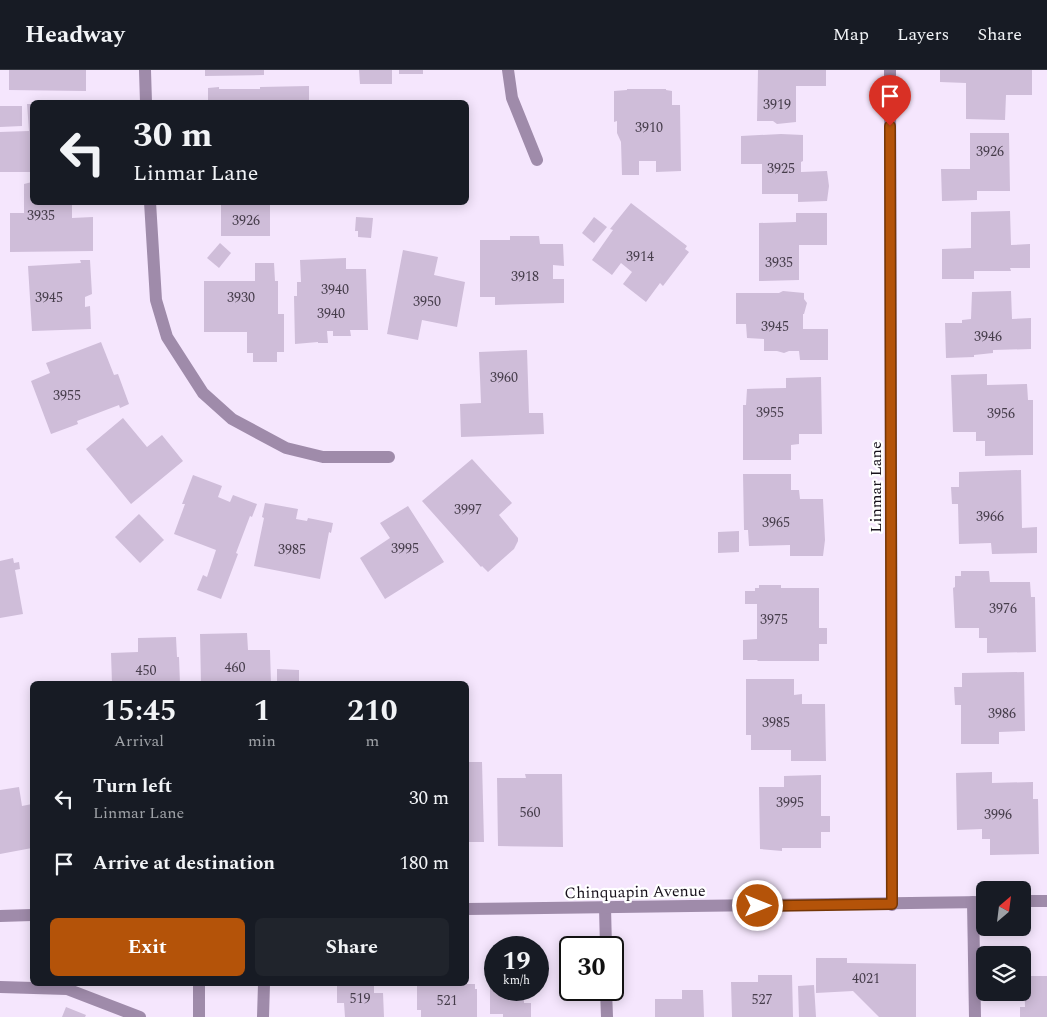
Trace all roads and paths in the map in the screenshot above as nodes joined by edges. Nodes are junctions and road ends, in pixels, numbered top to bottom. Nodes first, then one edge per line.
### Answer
1 (145, 70) edge
2 (508, 70) edge
3 (890, 70) edge
4 (146, 100) edge
5 (537, 160) dead end
6 (150, 205) edge
7 (389, 457) dead end
8 (1031, 901) edge
9 (1047, 901) edge
10 (976, 902) edge
11 (892, 904) junction
12 (605, 907) junction
13 (469, 910) edge
14 (30, 915) edge
15 (0, 916) edge
16 (606, 936) edge
17 (978, 936) edge
18 (199, 986) edge
19 (264, 986) edge
20 (0, 987) edge
21 (606, 1001) edge
22 (140, 1017) edge
23 (199, 1017) edge
24 (263, 1017) edge
25 (607, 1017) edge
26 (975, 1017) edge

1 - 4 street
2 - 5 street
3 - 11 street, Linmar Lane
6 - 7 street
8 - 9 street
10 - 11 street, Chinquapin Avenue
11 - 12 street, Chinquapin Avenue
12 - 13 street, Chinquapin Avenue
12 - 16 street
14 - 15 street
17 - 26 street
18 - 23 street
19 - 24 street
20 - 22 street
21 - 25 street

